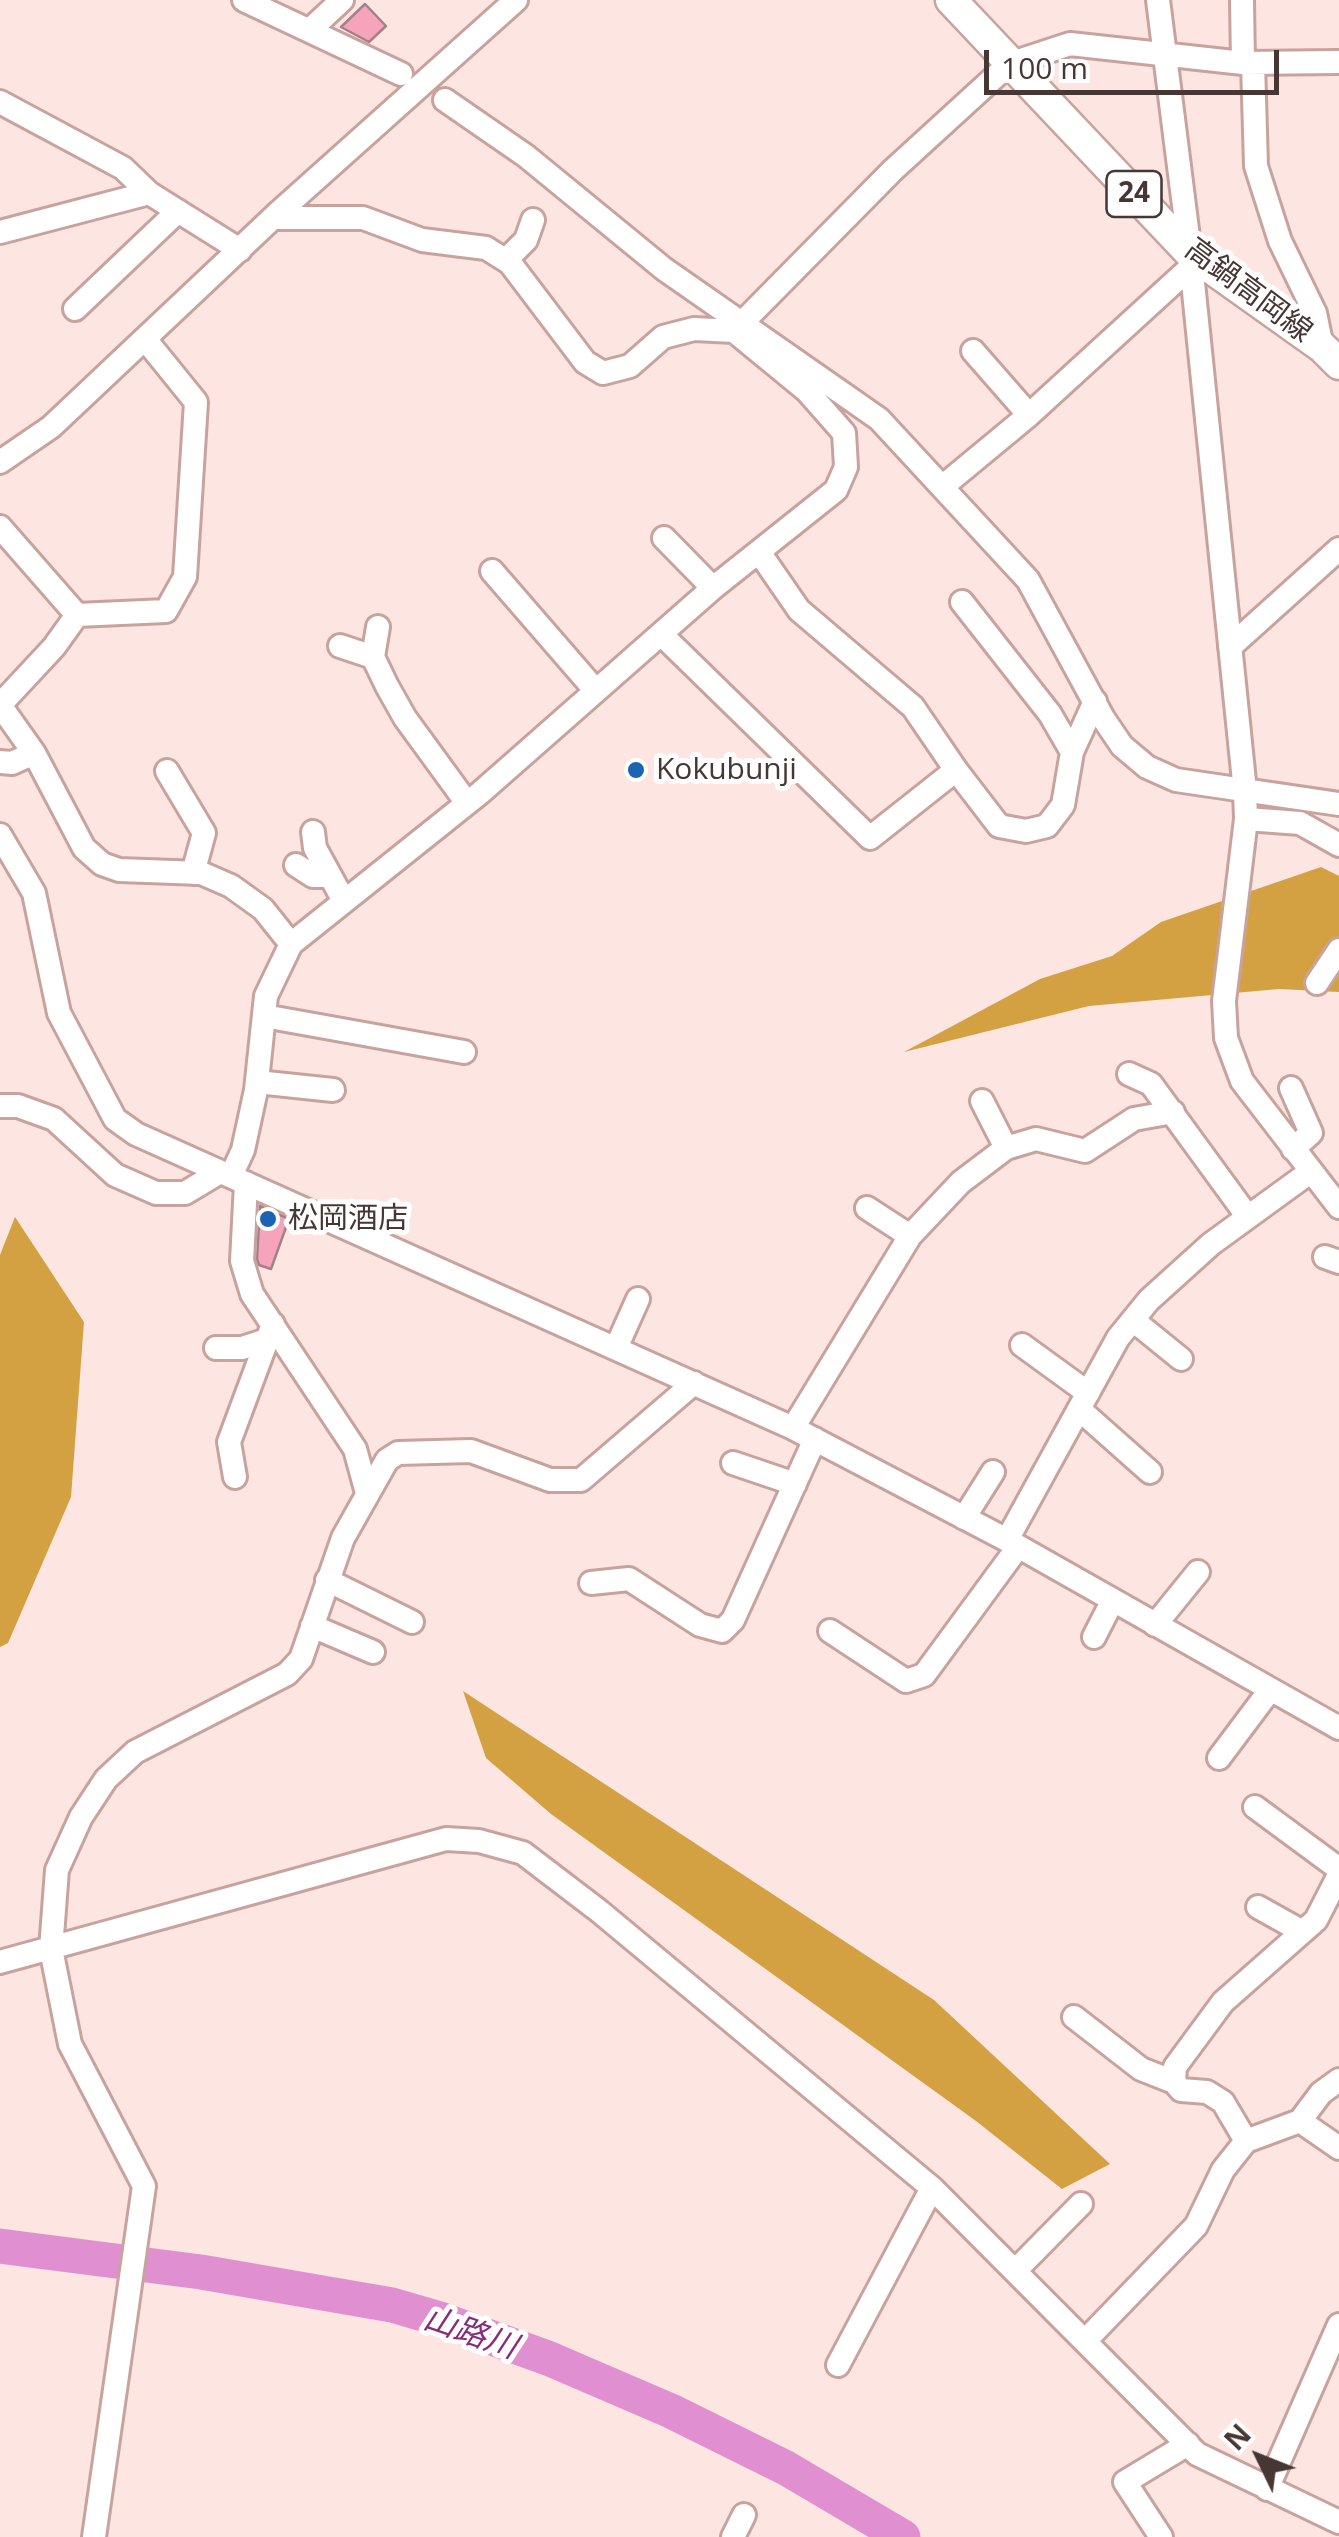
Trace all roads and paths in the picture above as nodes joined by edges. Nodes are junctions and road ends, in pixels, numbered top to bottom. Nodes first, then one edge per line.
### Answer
1 (244, 0) edge
2 (342, 0) edge
3 (516, 0) edge
4 (951, 0) edge
5 (1158, 0) edge
6 (1242, 0) edge
7 (312, 28) junction
8 (1166, 52) junction
9 (1339, 62) edge
10 (1248, 63) junction
11 (1009, 64) junction
12 (401, 74) dead end
13 (446, 100) dead end
14 (0, 102) edge
15 (149, 194) junction
16 (178, 211) junction
17 (274, 218) junction
18 (533, 220) dead end
19 (0, 232) edge
20 (240, 250) junction
21 (1191, 259) junction
22 (506, 260) junction
23 (74, 309) dead end
24 (737, 326) junction
25 (145, 339) junction
26 (973, 351) dead end
27 (1331, 355) edge
28 (1028, 416) junction
29 (0, 462) edge
30 (942, 488) junction
31 (0, 527) edge
32 (664, 538) dead end
33 (1339, 550) edge
34 (759, 552) junction
35 (492, 571) dead end
36 (713, 588) junction
37 (962, 602) dead end
38 (77, 615) junction
39 (378, 627) dead end
40 (662, 634) junction
41 (340, 646) dead end
42 (1230, 647) junction
43 (373, 657) junction
44 (596, 691) junction
45 (1095, 701) junction
46 (1072, 752) junction
47 (34, 753) junction
48 (0, 762) edge
49 (956, 770) junction
50 (167, 771) dead end
51 (1244, 791) junction
52 (468, 803) junction
53 (1339, 804) edge
54 (1246, 818) junction
55 (313, 832) dead end
56 (0, 834) edge
57 (1339, 845) edge
58 (296, 865) dead end
59 (193, 873) junction
60 (329, 876) junction
61 (344, 901) junction
62 (291, 944) junction
63 (1339, 950) edge
64 (1317, 982) dead end
65 (264, 1016) junction
66 (464, 1052) dead end
67 (1129, 1074) dead end
68 (257, 1082) junction
69 (1291, 1088) dead end
70 (332, 1090) dead end
71 (982, 1101) dead end
72 (0, 1106) edge
73 (1173, 1112) junction
74 (1006, 1148) junction
75 (1293, 1149) junction
76 (1310, 1172) junction
77 (233, 1177) junction
78 (1339, 1207) edge
79 (867, 1208) dead end
80 (1248, 1216) junction
81 (910, 1236) junction
82 (638, 1299) dead end
83 (1132, 1320) junction
84 (270, 1332) junction
85 (1022, 1345) dead end
86 (216, 1348) dead end
87 (616, 1348) junction
88 (1181, 1359) dead end
89 (694, 1384) junction
90 (1083, 1401) junction
91 (793, 1428) junction
92 (815, 1439) junction
93 (732, 1464) dead end
94 (993, 1472) dead end
95 (1150, 1472) dead end
96 (236, 1476) dead end
97 (795, 1484) junction
98 (367, 1493) junction
99 (964, 1518) junction
100 (1012, 1543) junction
101 (1198, 1572) dead end
102 (327, 1580) junction
103 (591, 1583) dead end
104 (1113, 1600) junction
105 (412, 1622) dead end
106 (1156, 1624) junction
107 (312, 1626) junction
108 (830, 1631) dead end
109 (1094, 1636) dead end
110 (374, 1652) dead end
111 (1270, 1690) junction
112 (1339, 1728) edge
113 (1219, 1758) dead end
114 (1256, 1807) dead end
115 (1339, 1872) edge
116 (1258, 1908) dead end
117 (1301, 1930) junction
118 (51, 1950) junction
119 (0, 1962) edge
120 (1074, 2017) dead end
121 (1339, 2080) edge
122 (1174, 2082) junction
123 (1300, 2121) junction
124 (1246, 2141) junction
125 (1339, 2148) edge
126 (932, 2188) junction
127 (1081, 2204) dead end
128 (1015, 2271) junction
129 (1339, 2326) edge
130 (1085, 2340) junction
131 (838, 2365) dead end
132 (1188, 2444) junction
133 (1267, 2489) junction
134 (744, 2514) dead end
135 (1339, 2522) edge
136 (94, 2537) edge
137 (733, 2537) edge
138 (1161, 2537) edge

1 - 7 street
2 - 7 street
3 - 17 street
4 - 11 main road, 高鍋高岡線 / 24
5 - 8 street
6 - 10 street
7 - 12 street
8 - 10 street
8 - 11 street
8 - 21 street
9 - 10 street
10 - 27 street
11 - 21 main road, 高鍋高岡線 / 24
11 - 24 street
13 - 24 street
14 - 15 street
15 - 16 street
15 - 19 street
16 - 20 street
16 - 23 street
17 - 20 street
17 - 22 street
18 - 22 street
20 - 25 street
21 - 27 main road, 高鍋高岡線 / 24
21 - 28 street
21 - 42 street
22 - 24 street
24 - 30 street
24 - 34 street
25 - 29 street
25 - 38 street
26 - 28 street
28 - 30 street
30 - 45 street
31 - 38 street
32 - 36 street
33 - 42 street
34 - 36 street
34 - 49 street
35 - 44 street
36 - 40 street
37 - 46 street
38 - 47 street
39 - 43 street
40 - 44 street
40 - 49 street
41 - 43 street
42 - 51 street
43 - 52 street
44 - 52 street
45 - 46 street
45 - 51 street
46 - 49 street
47 - 48 street
47 - 59 street
50 - 59 street
51 - 53 street
51 - 54 street
52 - 61 street
54 - 57 street
54 - 75 street
55 - 60 street
56 - 77 street
58 - 60 street
59 - 62 street
60 - 61 street
61 - 62 street
62 - 65 street
63 - 64 street
65 - 66 street
65 - 68 street
67 - 73 street
68 - 70 street
68 - 77 street
69 - 75 street
71 - 74 street
72 - 77 street
73 - 74 street
73 - 80 street
74 - 81 street
75 - 76 street
76 - 78 street
76 - 80 street
77 - 84 street
77 - 87 street
79 - 81 street
80 - 83 street
81 - 91 street
82 - 87 street
83 - 88 street
83 - 90 street
84 - 86 street
84 - 96 street
84 - 98 street
85 - 90 street
87 - 89 street
89 - 91 street
89 - 98 street
90 - 95 street
90 - 100 street
91 - 92 street
92 - 97 street
92 - 99 street
93 - 97 street
94 - 99 street
97 - 103 street
98 - 102 street
99 - 100 street
100 - 104 street
100 - 108 street
101 - 106 street
102 - 105 street
102 - 107 street
104 - 106 street
104 - 109 street
106 - 111 street
107 - 110 street
107 - 118 street
111 - 112 street
111 - 113 street
114 - 115 street
115 - 117 street
116 - 117 street
117 - 122 street
118 - 119 street
118 - 126 street
118 - 136 street
120 - 122 street
121 - 123 street
122 - 124 street
123 - 124 street
123 - 125 street
124 - 130 street
126 - 128 street
126 - 131 street
127 - 128 street
128 - 130 street
129 - 133 street
130 - 132 street
132 - 133 street
132 - 138 street
133 - 135 street
134 - 137 street

